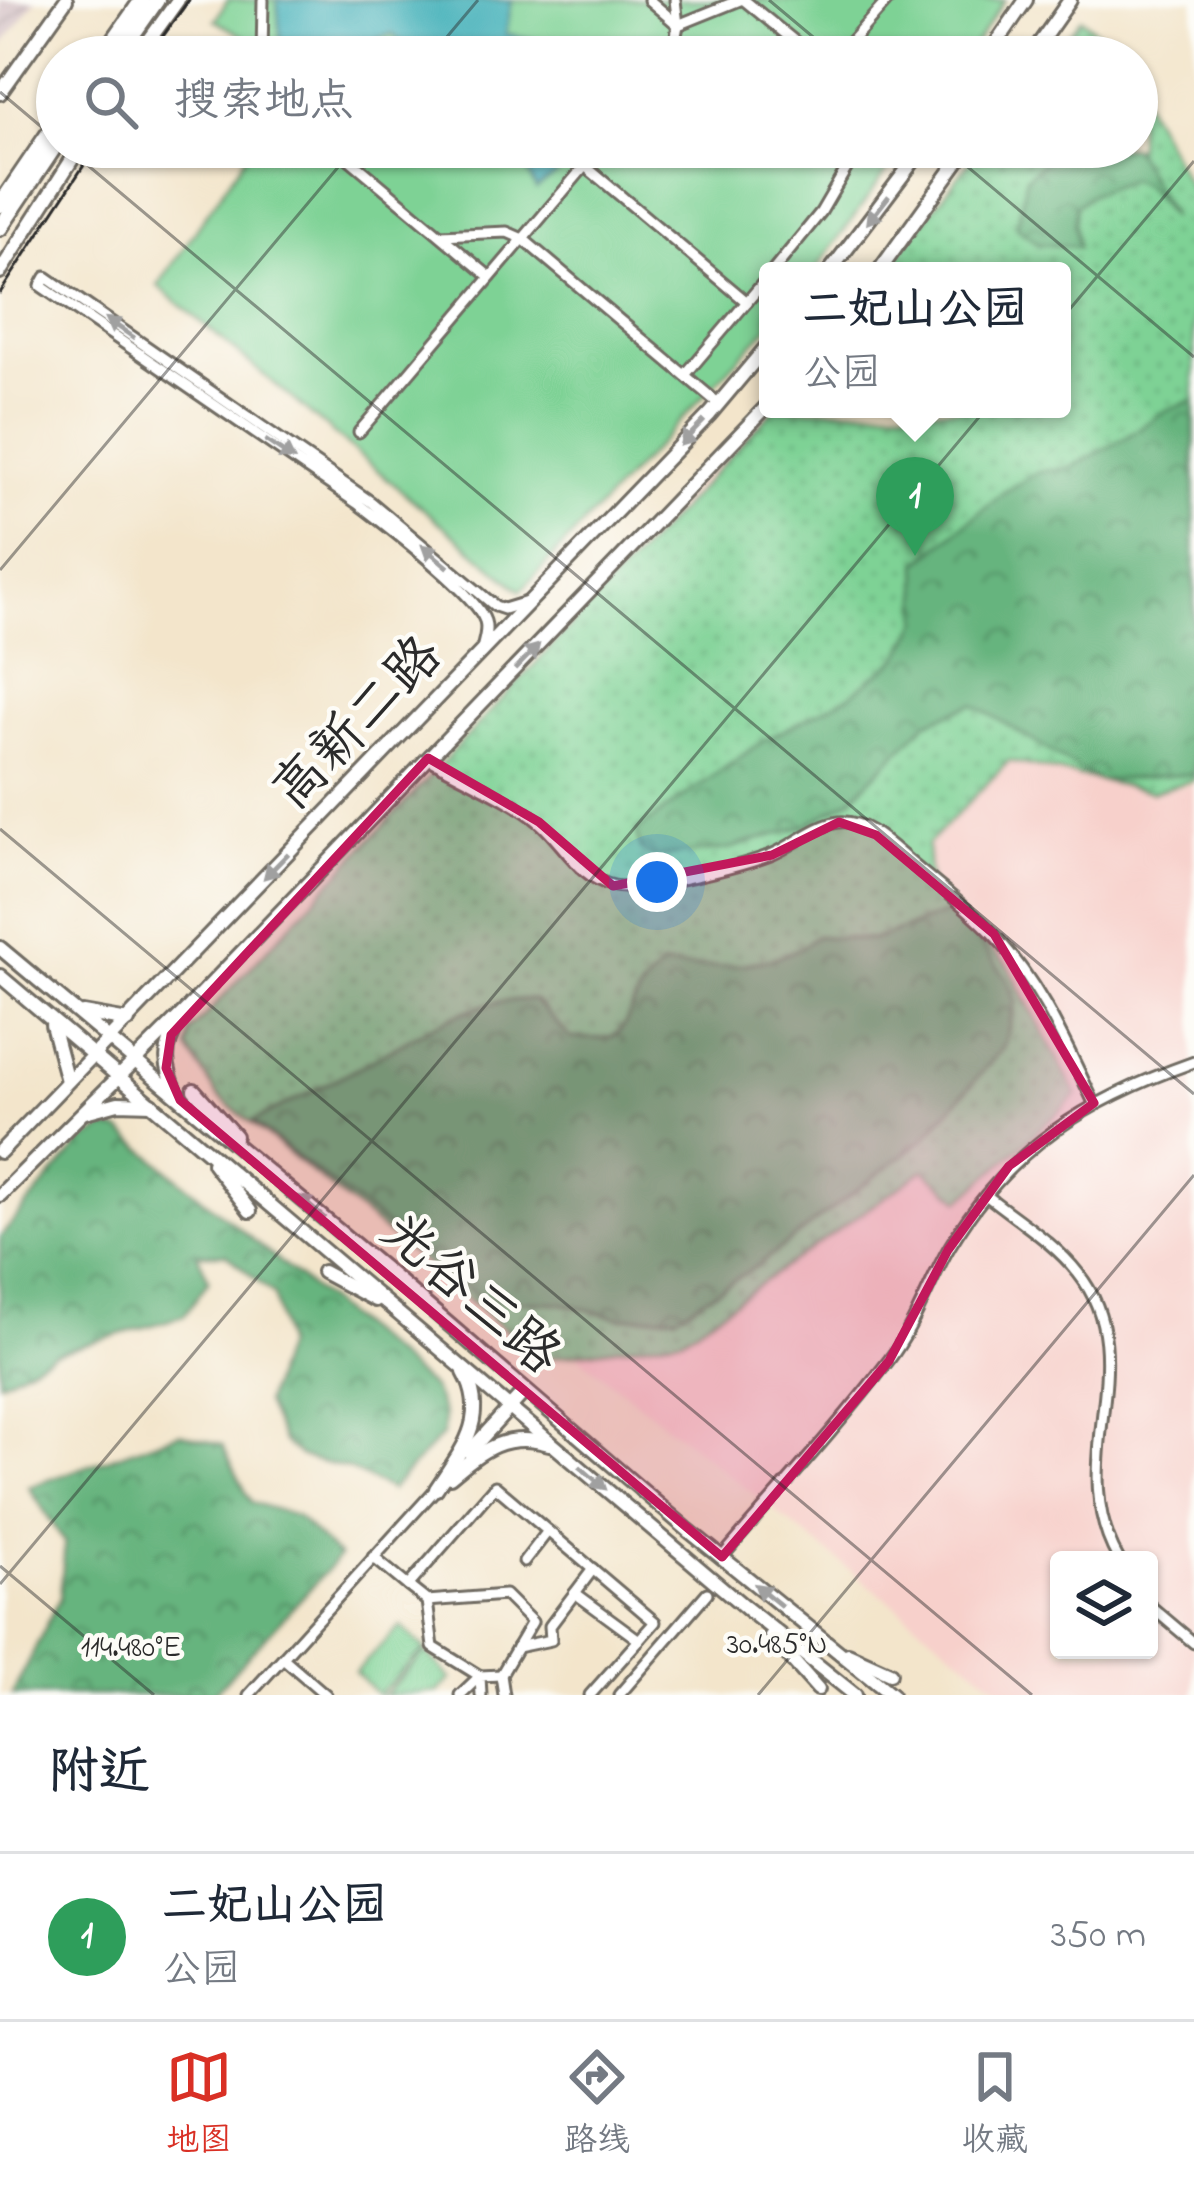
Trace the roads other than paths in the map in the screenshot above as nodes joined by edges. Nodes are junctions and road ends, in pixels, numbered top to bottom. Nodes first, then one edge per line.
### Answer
1 (66, 0) edge
2 (142, 0) edge
3 (158, 0) edge
4 (178, 0) edge
5 (263, 0) edge
6 (649, 0) edge
7 (674, 0) edge
8 (742, 0) edge
9 (888, 0) edge
10 (1026, 0) edge
11 (1070, 0) edge
12 (678, 25) junction
13 (40, 36) edge
14 (117, 36) edge
15 (132, 36) edge
16 (152, 36) edge
17 (262, 36) edge
18 (676, 36) edge
19 (787, 36) edge
20 (856, 36) edge
21 (1001, 36) edge
22 (1045, 36) edge
23 (36, 42) edge
24 (0, 93) edge
25 (36, 152) edge
26 (40, 168) edge
27 (67, 168) edge
28 (360, 168) edge
29 (583, 168) edge
30 (587, 168) edge
31 (847, 168) edge
32 (908, 168) edge
33 (953, 168) edge
34 (0, 205) edge
35 (0, 228) edge
36 (441, 235) junction
37 (523, 239) junction
38 (781, 262) edge
39 (837, 262) edge
40 (885, 262) edge
41 (0, 272) edge
42 (490, 278) junction
43 (759, 288) edge
44 (747, 302) junction
45 (759, 356) edge
46 (685, 375) junction
47 (719, 404) junction
48 (759, 414) edge
49 (359, 432) dead end
50 (532, 600) junction
51 (482, 650) junction
52 (428, 758) junction
53 (0, 948) edge
54 (0, 976) edge
55 (189, 1007) junction
56 (73, 1009) junction
57 (49, 1018) junction
58 (128, 1021) junction
59 (109, 1042) junction
60 (93, 1057) junction
61 (133, 1061) junction
62 (1194, 1062) edge
63 (120, 1076) junction
64 (67, 1081) junction
65 (194, 1090) dead end
66 (181, 1100) junction
67 (1094, 1103) junction
68 (152, 1105) junction
69 (78, 1115) junction
70 (198, 1143) junction
71 (0, 1153) edge
72 (259, 1164) junction
73 (0, 1195) edge
74 (986, 1195) junction
75 (250, 1211) dead end
76 (323, 1272) dead end
77 (400, 1313) junction
78 (458, 1362) junction
79 (525, 1390) junction
80 (510, 1406) junction
81 (557, 1446) junction
82 (436, 1489) junction
83 (548, 1532) junction
84 (1116, 1551) edge
85 (374, 1557) junction
86 (722, 1557) junction
87 (524, 1562) dead end
88 (593, 1569) junction
89 (408, 1586) junction
90 (574, 1593) junction
91 (706, 1593) dead end
92 (427, 1600) junction
93 (746, 1608) junction
94 (1158, 1613) edge
95 (639, 1640) junction
96 (1194, 1643) edge
97 (830, 1646) junction
98 (517, 1647) junction
99 (283, 1658) junction
100 (890, 1673) dead end
101 (501, 1675) junction
102 (480, 1676) junction
103 (818, 1689) dead end
104 (249, 1695) edge
105 (326, 1695) edge
106 (460, 1695) edge
107 (481, 1695) edge
108 (504, 1695) edge
109 (590, 1695) edge
110 (619, 1695) edge
111 (855, 1695) edge
112 (892, 1695) edge

1 - 13 main road
2 - 14 highway
3 - 15 highway
4 - 16 main road
5 - 17 street
6 - 12 street
7 - 12 street
8 - 12 street
8 - 19 street
9 - 20 street
10 - 21 main road
11 - 22 main road
12 - 18 street
23 - 24 main road
25 - 34 highway
26 - 35 highway
27 - 41 main road
28 - 36 street
29 - 37 street
30 - 44 street
31 - 38 street
32 -> 39 main road
33 - 40 main road
36 - 37 street
36 - 42 street
37 - 42 street
37 - 46 street
42 - 49 street
43 - 44 street
44 - 46 street
45 - 47 main road, 高新二路
46 - 47 street
47 -> 50 main road, 高新二路
52 -> 48 main road, 高新二路
50 - 51 main road, 高新二路
50 -> 51 street
51 -> 58 main road, 高新二路
52 - 55 main road, 高新二路
52 - 67 street
53 - 56 main road, 光谷三路
54 - 57 main road, 光谷三路
55 - 61 main road, 高新二路
55 - 66 main road
56 - 58 main road
56 - 59 main road, 光谷三路
57 - 60 main road, 光谷三路
57 - 64 main road
58 - 59 main road, 高新二路
59 - 60 main road, 高新二路
59 - 61 main road, 光谷三路
60 - 63 main road, 光谷三路
60 - 64 main road, 高新二路
61 - 63 main road, 高新二路
61 - 66 main road, 光谷三路
62 - 67 street
63 - 68 main road, 光谷三路
63 - 69 main road, 高新二路
64 - 71 main road, 高新二路
65 - 72 main road
66 - 72 main road, 光谷三路
67 - 74 street
68 - 69 main road
68 - 70 main road, 光谷三路
69 - 73 main road, 高新二路
70 - 75 main road
70 - 77 main road, 光谷三路
79 -> 72 main road, 光谷三路
74 - 84 street
74 - 86 street
76 - 77 main road
77 - 78 main road, 光谷三路
78 - 80 main road, 光谷三路
78 - 82 main road
79 - 80 main road
79 - 86 main road, 光谷三路
80 - 81 main road, 光谷三路
80 - 82 main road
81 - 82 main road
81 -> 93 main road, 光谷三路
82 - 85 street
83 - 87 street
83 - 88 street
83 - 89 street
85 - 89 street
85 - 99 street
97 -> 86 main road, 光谷三路
88 - 90 street
88 - 95 street
89 - 92 street
90 - 95 street
90 - 98 street
91 - 110 street
92 - 98 street
92 - 102 street
93 - 103 main road
93 - 111 main road, 光谷三路
94 - 96 street
95 - 109 street
97 - 100 main road
97 - 112 main road, 光谷三路
98 - 101 street
99 - 104 street
99 - 105 street
101 - 102 street
101 - 108 street
102 - 106 street
102 - 107 street

